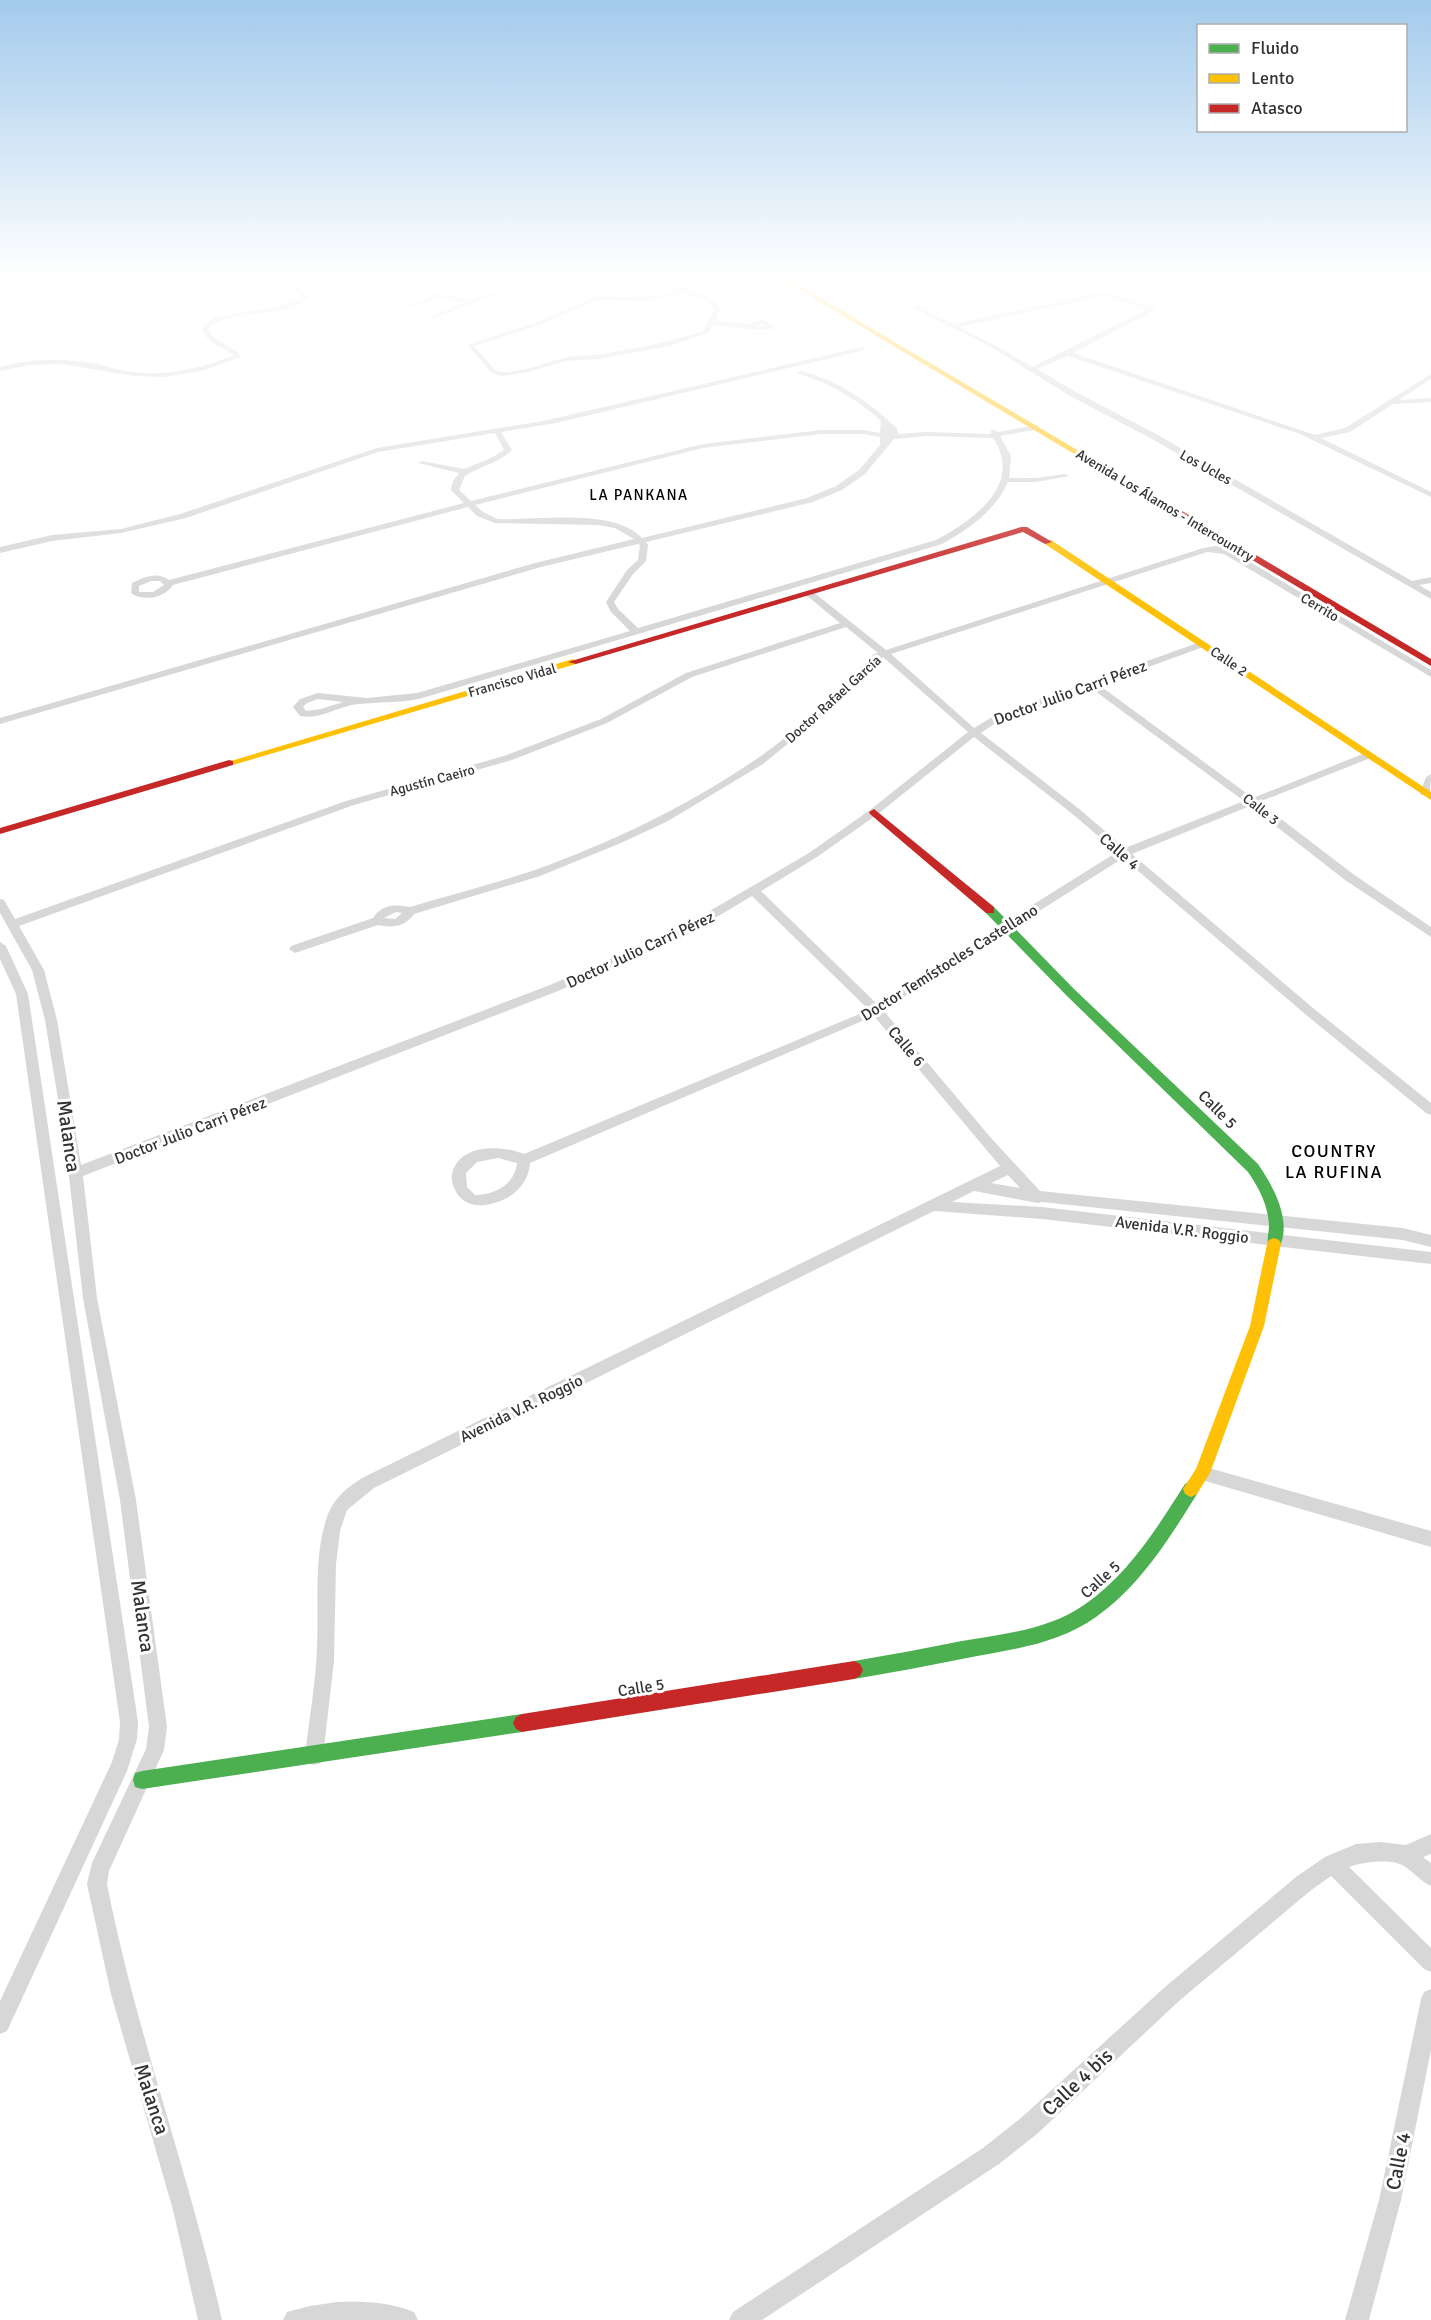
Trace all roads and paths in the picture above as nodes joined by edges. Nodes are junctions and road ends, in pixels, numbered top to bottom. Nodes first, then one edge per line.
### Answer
1 (723, 382) edge
2 (825, 382) edge
3 (960, 382) edge
4 (1055, 382) edge
5 (1154, 382) edge
6 (1421, 382) edge
7 (1431, 400) edge
8 (1386, 403) junction
9 (1032, 425) junction
10 (885, 428) junction
11 (1347, 430) junction
12 (496, 431) junction
13 (994, 434) junction
14 (892, 437) junction
15 (1316, 437) junction
16 (884, 445) junction
17 (1365, 462) junction
18 (422, 463) dead end
19 (465, 472) junction
20 (1065, 476) dead end
21 (1004, 480) junction
22 (1431, 495) edge
23 (467, 504) junction
24 (1024, 529) joint
25 (641, 540) junction
26 (0, 550) edge
27 (1206, 550) joint
28 (1431, 580) edge
29 (1109, 581) junction
30 (169, 583) dead end
31 (1412, 584) junction
32 (808, 593) junction
33 (1431, 596) edge
34 (846, 624) junction
35 (637, 633) junction
36 (1203, 644) junction
37 (885, 654) junction
38 (1431, 663) edge
39 (1431, 674) edge
40 (1091, 683) junction
41 (356, 701) junction
42 (0, 721) edge
43 (974, 732) junction
44 (1369, 755) junction
45 (1431, 777) edge
46 (1428, 795) edge
47 (1252, 802) junction
48 (874, 812) junction
49 (0, 831) edge
50 (1123, 853) junction
51 (755, 892) junction
52 (0, 903) edge
53 (13, 924) junction
54 (1006, 927) junction
55 (1431, 933) edge
56 (0, 946) edge
57 (295, 949) dead end
58 (876, 1009) junction
59 (1431, 1110) edge
60 (524, 1160) junction
61 (1009, 1168) junction
62 (74, 1174) junction
63 (975, 1186) junction
64 (1036, 1196) junction
65 (933, 1207) junction
66 (1042, 1213) junction
67 (1276, 1222) junction
68 (1275, 1239) junction
69 (1431, 1241) edge
70 (1431, 1258) edge
71 (1202, 1473) junction
72 (1431, 1539) edge
73 (314, 1756) junction
74 (142, 1780) junction
75 (1431, 1844) edge
76 (1406, 1855) junction
77 (1332, 1864) junction
78 (1431, 1876) edge
79 (1431, 1962) edge
80 (1431, 1999) edge
81 (0, 2024) edge
82 (210, 2320) edge
83 (295, 2320) edge
84 (406, 2320) edge
85 (741, 2320) edge
86 (1357, 2320) edge

1 - 12 street
2 - 10 street
3 - 9 street, Avenida Los Álamos - Intercountry
4 - 31 street, Los Ucles
5 - 15 street
6 - 8 street
7 - 8 street
8 - 11 street
9 - 13 street
9 - 38 street, Avenida Los Álamos - Intercountry
10 - 13 street
10 - 14 street
10 - 16 street
10 - 23 street
11 - 15 street
11 - 17 street
12 - 19 street
12 - 26 street
13 - 14 street
13 - 21 street
14 - 16 street
15 - 17 street
16 - 25 street
17 - 22 street
18 - 19 street
19 - 23 street
20 - 21 street
21 - 35 street
23 - 25 street
23 - 30 street
24 - 29 street, Calle 2
24 - 32 street, Francisco Vidal
25 - 35 street
25 - 42 street
27 - 29 street, Doctor Rafael García
27 - 39 street, Cerrito
28 - 31 street
29 - 36 street, Calle 2
29 - 37 street, Doctor Rafael García
31 - 33 street, Los Ucles
32 - 34 street, Calle 4
32 - 49 street, Francisco Vidal
34 - 37 street, Calle 4
34 - 53 street, Agustín Caeiro
35 - 41 street
36 - 40 street, Doctor Julio Carri Pérez
36 - 44 street, Calle 2
37 - 43 street, Calle 4
37 - 57 street, Doctor Rafael García
40 - 43 street, Doctor Julio Carri Pérez
40 - 47 street, Calle 3
41 - 41 street
43 - 48 street, Doctor Julio Carri Pérez
43 - 50 street, Calle 4
44 - 46 street, Calle 2
44 - 47 street, Doctor Temístocles Castellano
45 - 46 street
47 - 50 street, Doctor Temístocles Castellano
47 - 55 street, Calle 3
48 - 51 street, Doctor Julio Carri Pérez
48 - 54 street, Calle 5
50 - 54 street, Doctor Temístocles Castellano
50 - 59 street, Calle 4
51 - 58 street, Calle 6
51 - 62 street, Doctor Julio Carri Pérez
52 - 53 street, Malanca
53 - 62 street, Malanca
54 - 58 street, Doctor Temístocles Castellano
54 - 67 street, Calle 5
56 - 81 street
58 - 60 street, Doctor Temístocles Castellano
58 - 61 street, Calle 6
60 - 60 street
61 - 63 street, Avenida V.R. Roggio
61 - 64 street, Calle 6
62 - 74 street, Malanca
63 - 64 street, Avenida V.R. Roggio
63 - 65 street, Avenida V.R. Roggio
64 - 66 street, Calle 6
64 - 67 street, Avenida V.R. Roggio
65 - 66 street, Avenida V.R. Roggio
65 - 73 street, Avenida V.R. Roggio
66 - 68 street, Avenida V.R. Roggio
67 - 68 street, Calle 5
67 - 69 street, Avenida V.R. Roggio
68 - 70 street, Avenida V.R. Roggio
68 - 71 street, Calle 5
71 - 72 street
71 - 73 street, Calle 5
73 - 74 street, Calle 5
74 - 82 street, Malanca
75 - 76 street
76 - 77 street, Calle 4 bis
76 - 78 street
77 - 79 street
77 - 85 street, Calle 4 bis
80 - 86 street, Calle 4
83 - 84 street

